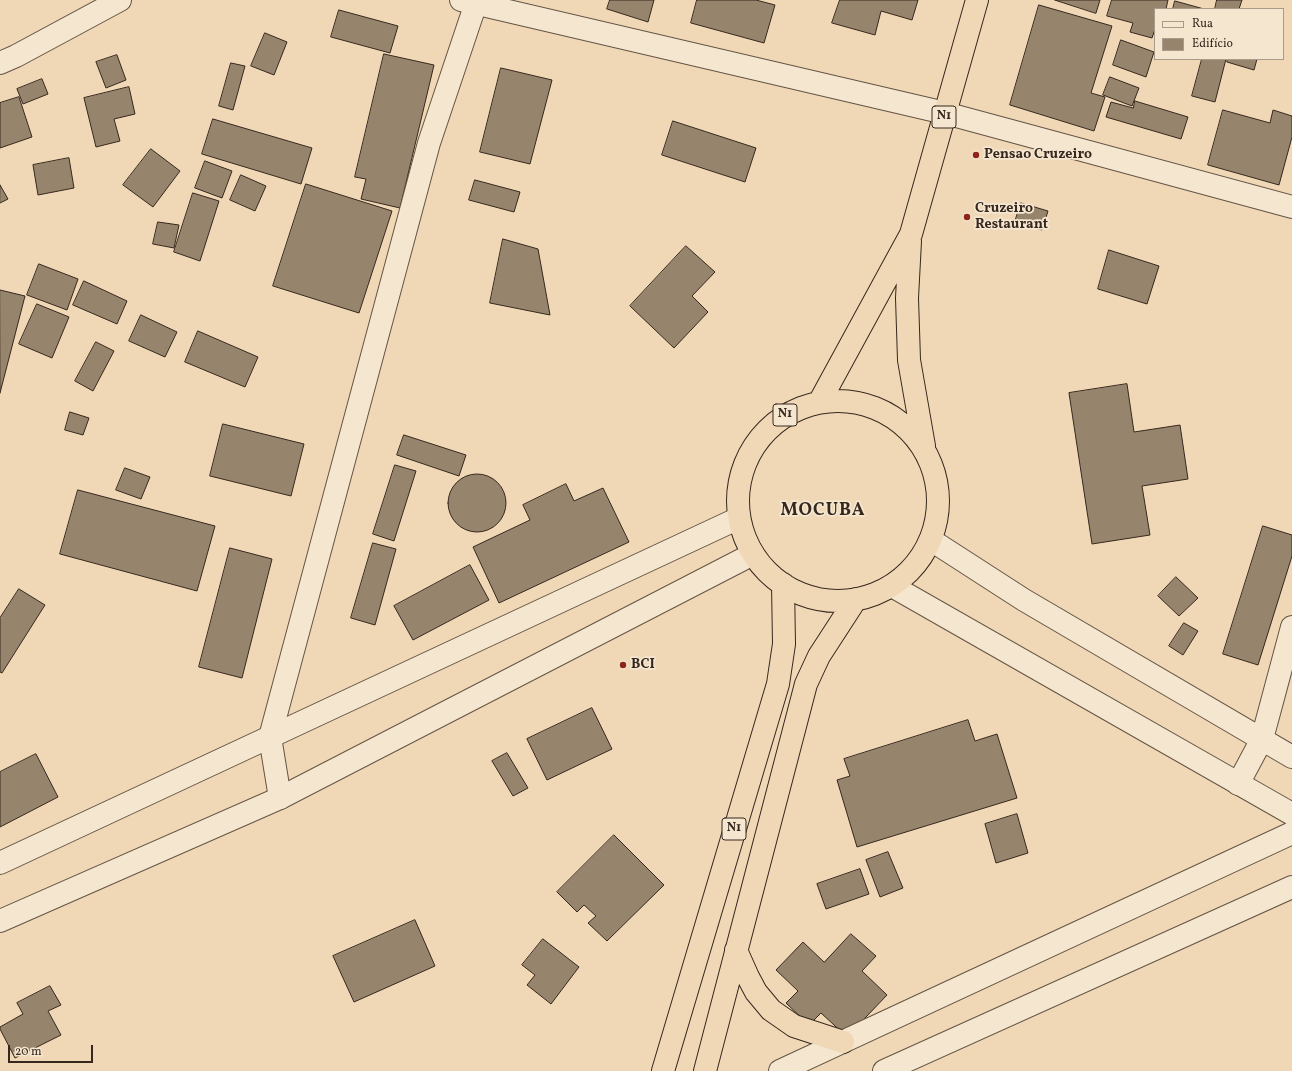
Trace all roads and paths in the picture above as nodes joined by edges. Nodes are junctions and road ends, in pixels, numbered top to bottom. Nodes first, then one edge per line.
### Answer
1 (120, 0) edge
2 (978, 0) edge
3 (472, 1) edge
4 (0, 64) edge
5 (945, 113) junction
6 (1292, 208) edge
7 (911, 234) junction
8 (820, 402) junction
9 (924, 446) junction
10 (739, 518) junction
11 (931, 540) junction
12 (753, 554) junction
13 (783, 584) junction
14 (892, 586) junction
15 (856, 599) junction
16 (1292, 627) edge
17 (270, 737) junction
18 (1262, 739) junction
19 (1292, 757) edge
20 (1238, 784) junction
21 (280, 798) junction
22 (1292, 814) edge
23 (1292, 833) edge
24 (0, 863) edge
25 (1292, 887) edge
26 (0, 921) edge
27 (736, 950) junction
28 (843, 1042) junction
29 (663, 1071) edge
30 (705, 1071) edge
31 (780, 1071) edge
32 (884, 1071) edge

1 - 4 street
2 - 5 highway, N1
3 - 5 street
3 - 17 street
5 - 6 street
5 - 7 highway, N1
7 - 8 highway, N1
7 - 9 highway, N1
8 - 9 highway, N1
8 - 10 highway, N1
9 - 11 highway, N1
10 - 12 highway, N1
10 - 17 street
11 - 14 highway, N1
11 - 18 street
12 - 13 highway, N1
12 - 21 street
13 - 15 highway, N1
13 - 29 highway, N1
14 - 15 highway, N1
14 - 20 street
15 - 27 highway, N1
16 - 18 street
17 - 21 street
17 - 24 street
18 - 19 street
18 - 20 street
20 - 22 street
21 - 26 street
23 - 28 street
25 - 32 street
27 - 28 highway
27 - 30 highway, N1
28 - 31 street

